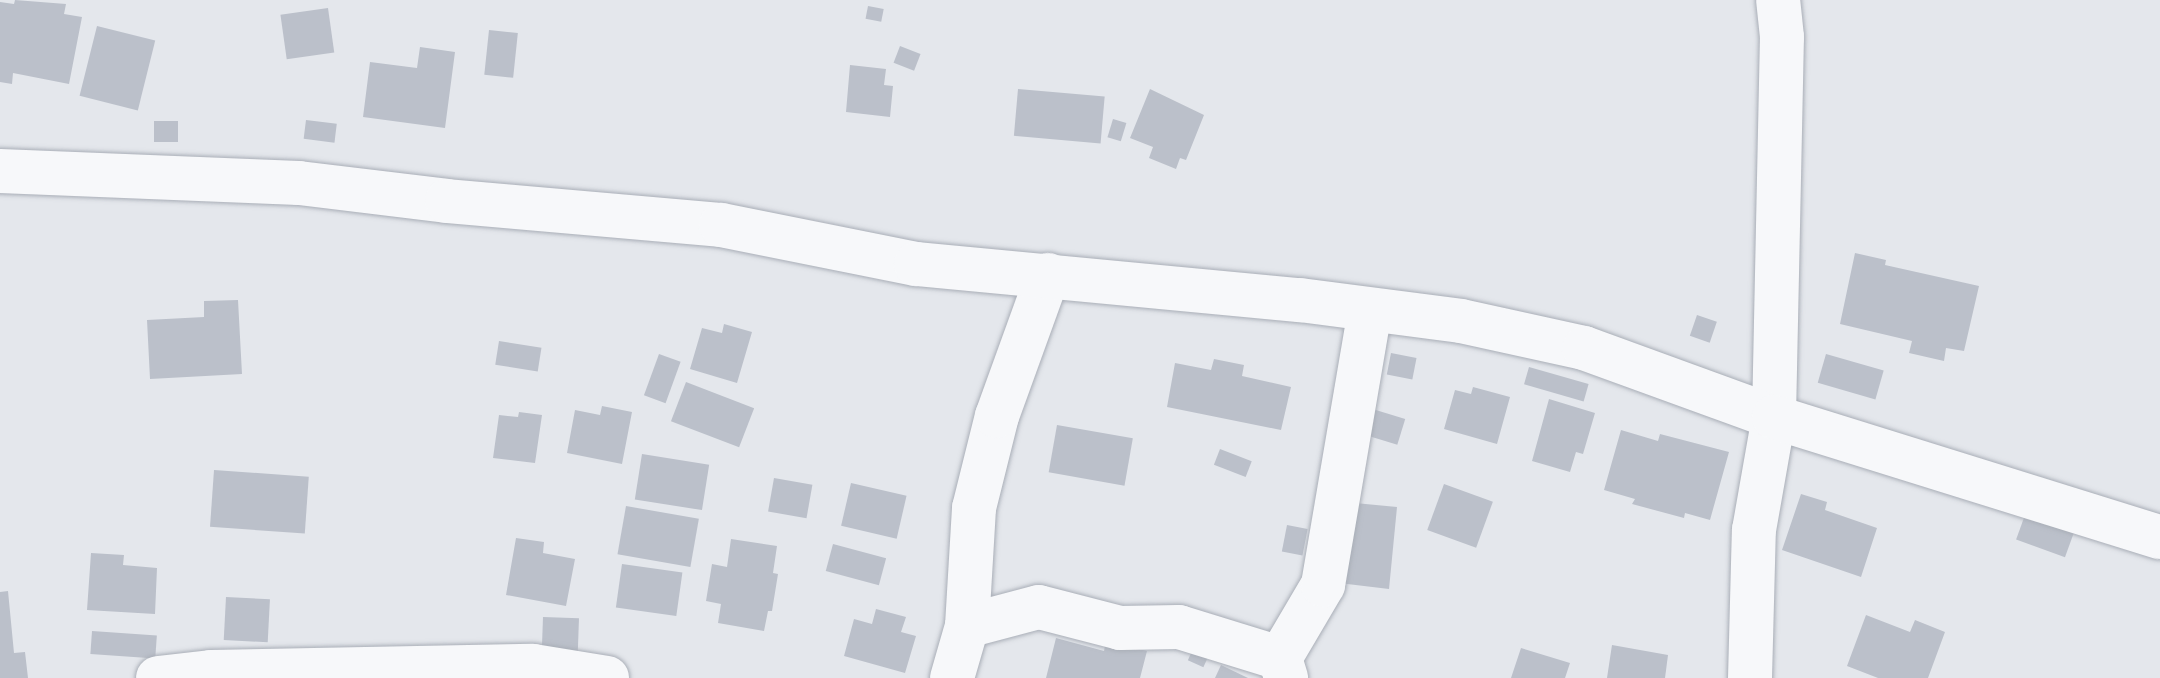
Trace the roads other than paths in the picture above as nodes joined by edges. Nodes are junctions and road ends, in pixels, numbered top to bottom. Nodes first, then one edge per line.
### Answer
1 (1778, 0) edge
2 (0, 171) edge
3 (1048, 275) junction
4 (1370, 311) junction
5 (1774, 417) junction
6 (2160, 537) edge
7 (967, 626) junction
8 (1283, 668) edge
9 (158, 678) edge
10 (607, 678) edge
11 (952, 678) edge
12 (1750, 678) edge

1 - 5 street
2 - 3 street
3 - 4 street
3 - 7 street
4 - 5 street
4 - 8 street
5 - 6 street
5 - 12 street
7 - 8 street
7 - 11 street
9 - 10 street

